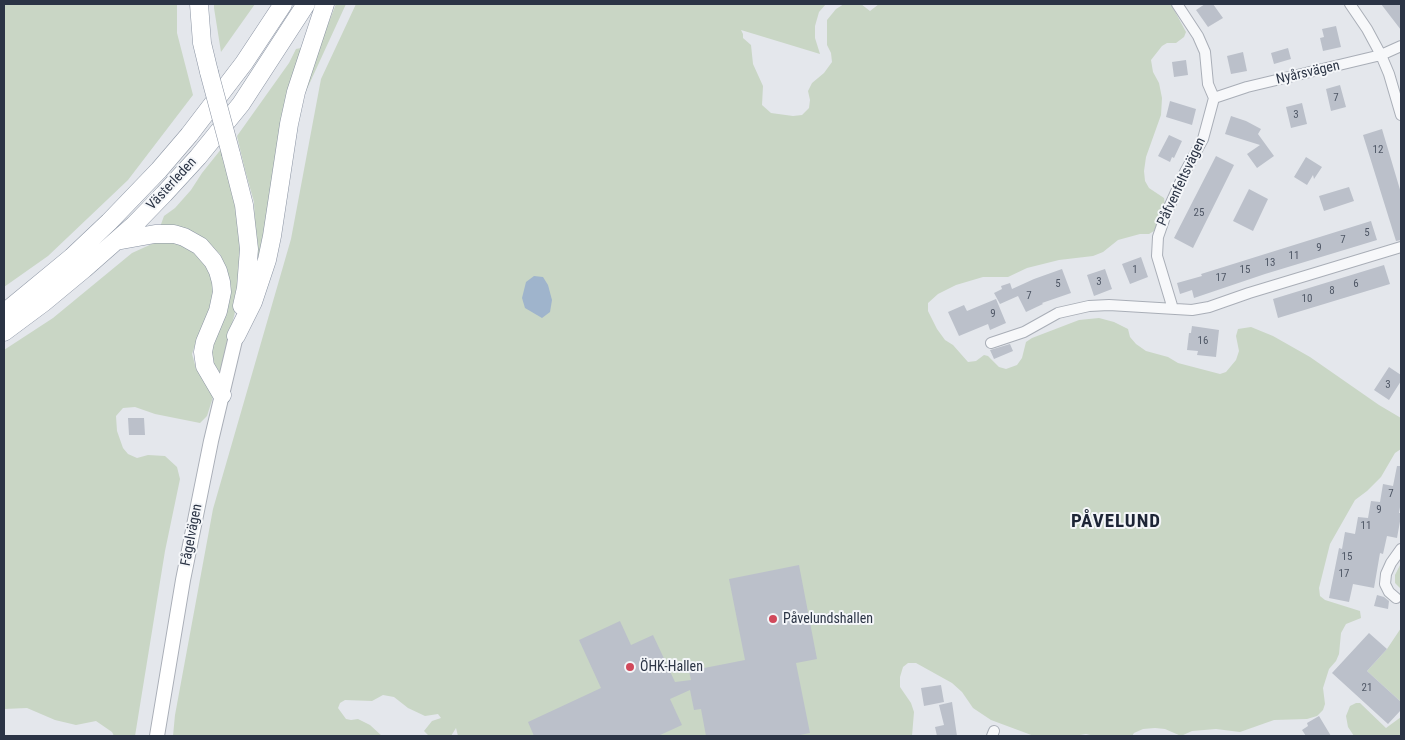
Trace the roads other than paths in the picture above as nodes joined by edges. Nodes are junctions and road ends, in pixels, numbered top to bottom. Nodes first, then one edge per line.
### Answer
1 (199, 4) edge
2 (272, 4) edge
3 (283, 4) edge
4 (306, 4) edge
5 (325, 4) edge
6 (1177, 4) edge
7 (1350, 4) edge
8 (1401, 46) edge
9 (1381, 55) junction
10 (244, 63) junction
11 (1214, 98) junction
12 (1401, 115) edge
13 (116, 241) junction
14 (1401, 247) edge
15 (1173, 310) junction
16 (4, 313) edge
17 (4, 332) edge
18 (236, 336) junction
19 (991, 343) dead end
20 (222, 394) junction
21 (1401, 549) edge
22 (1396, 598) dead end
23 (158, 736) edge

1 - 18 highway, bridge
2 - 10 highway
3 - 10 highway, Västerleden
4 - 13 highway, Västerleden
5 - 18 highway
6 - 11 street
7 - 9 street
8 - 9 street, Nyårsvägen
9 - 11 street, Nyårsvägen
9 - 12 street
10 - 16 highway, Västerleden
11 - 15 street, Påfvenfeltsvägen
13 - 17 highway, Västerleden
13 - 20 highway
14 - 15 street
15 - 19 street
18 - 20 street, Fågelvägen
20 - 23 street, Fågelvägen
21 - 22 street

